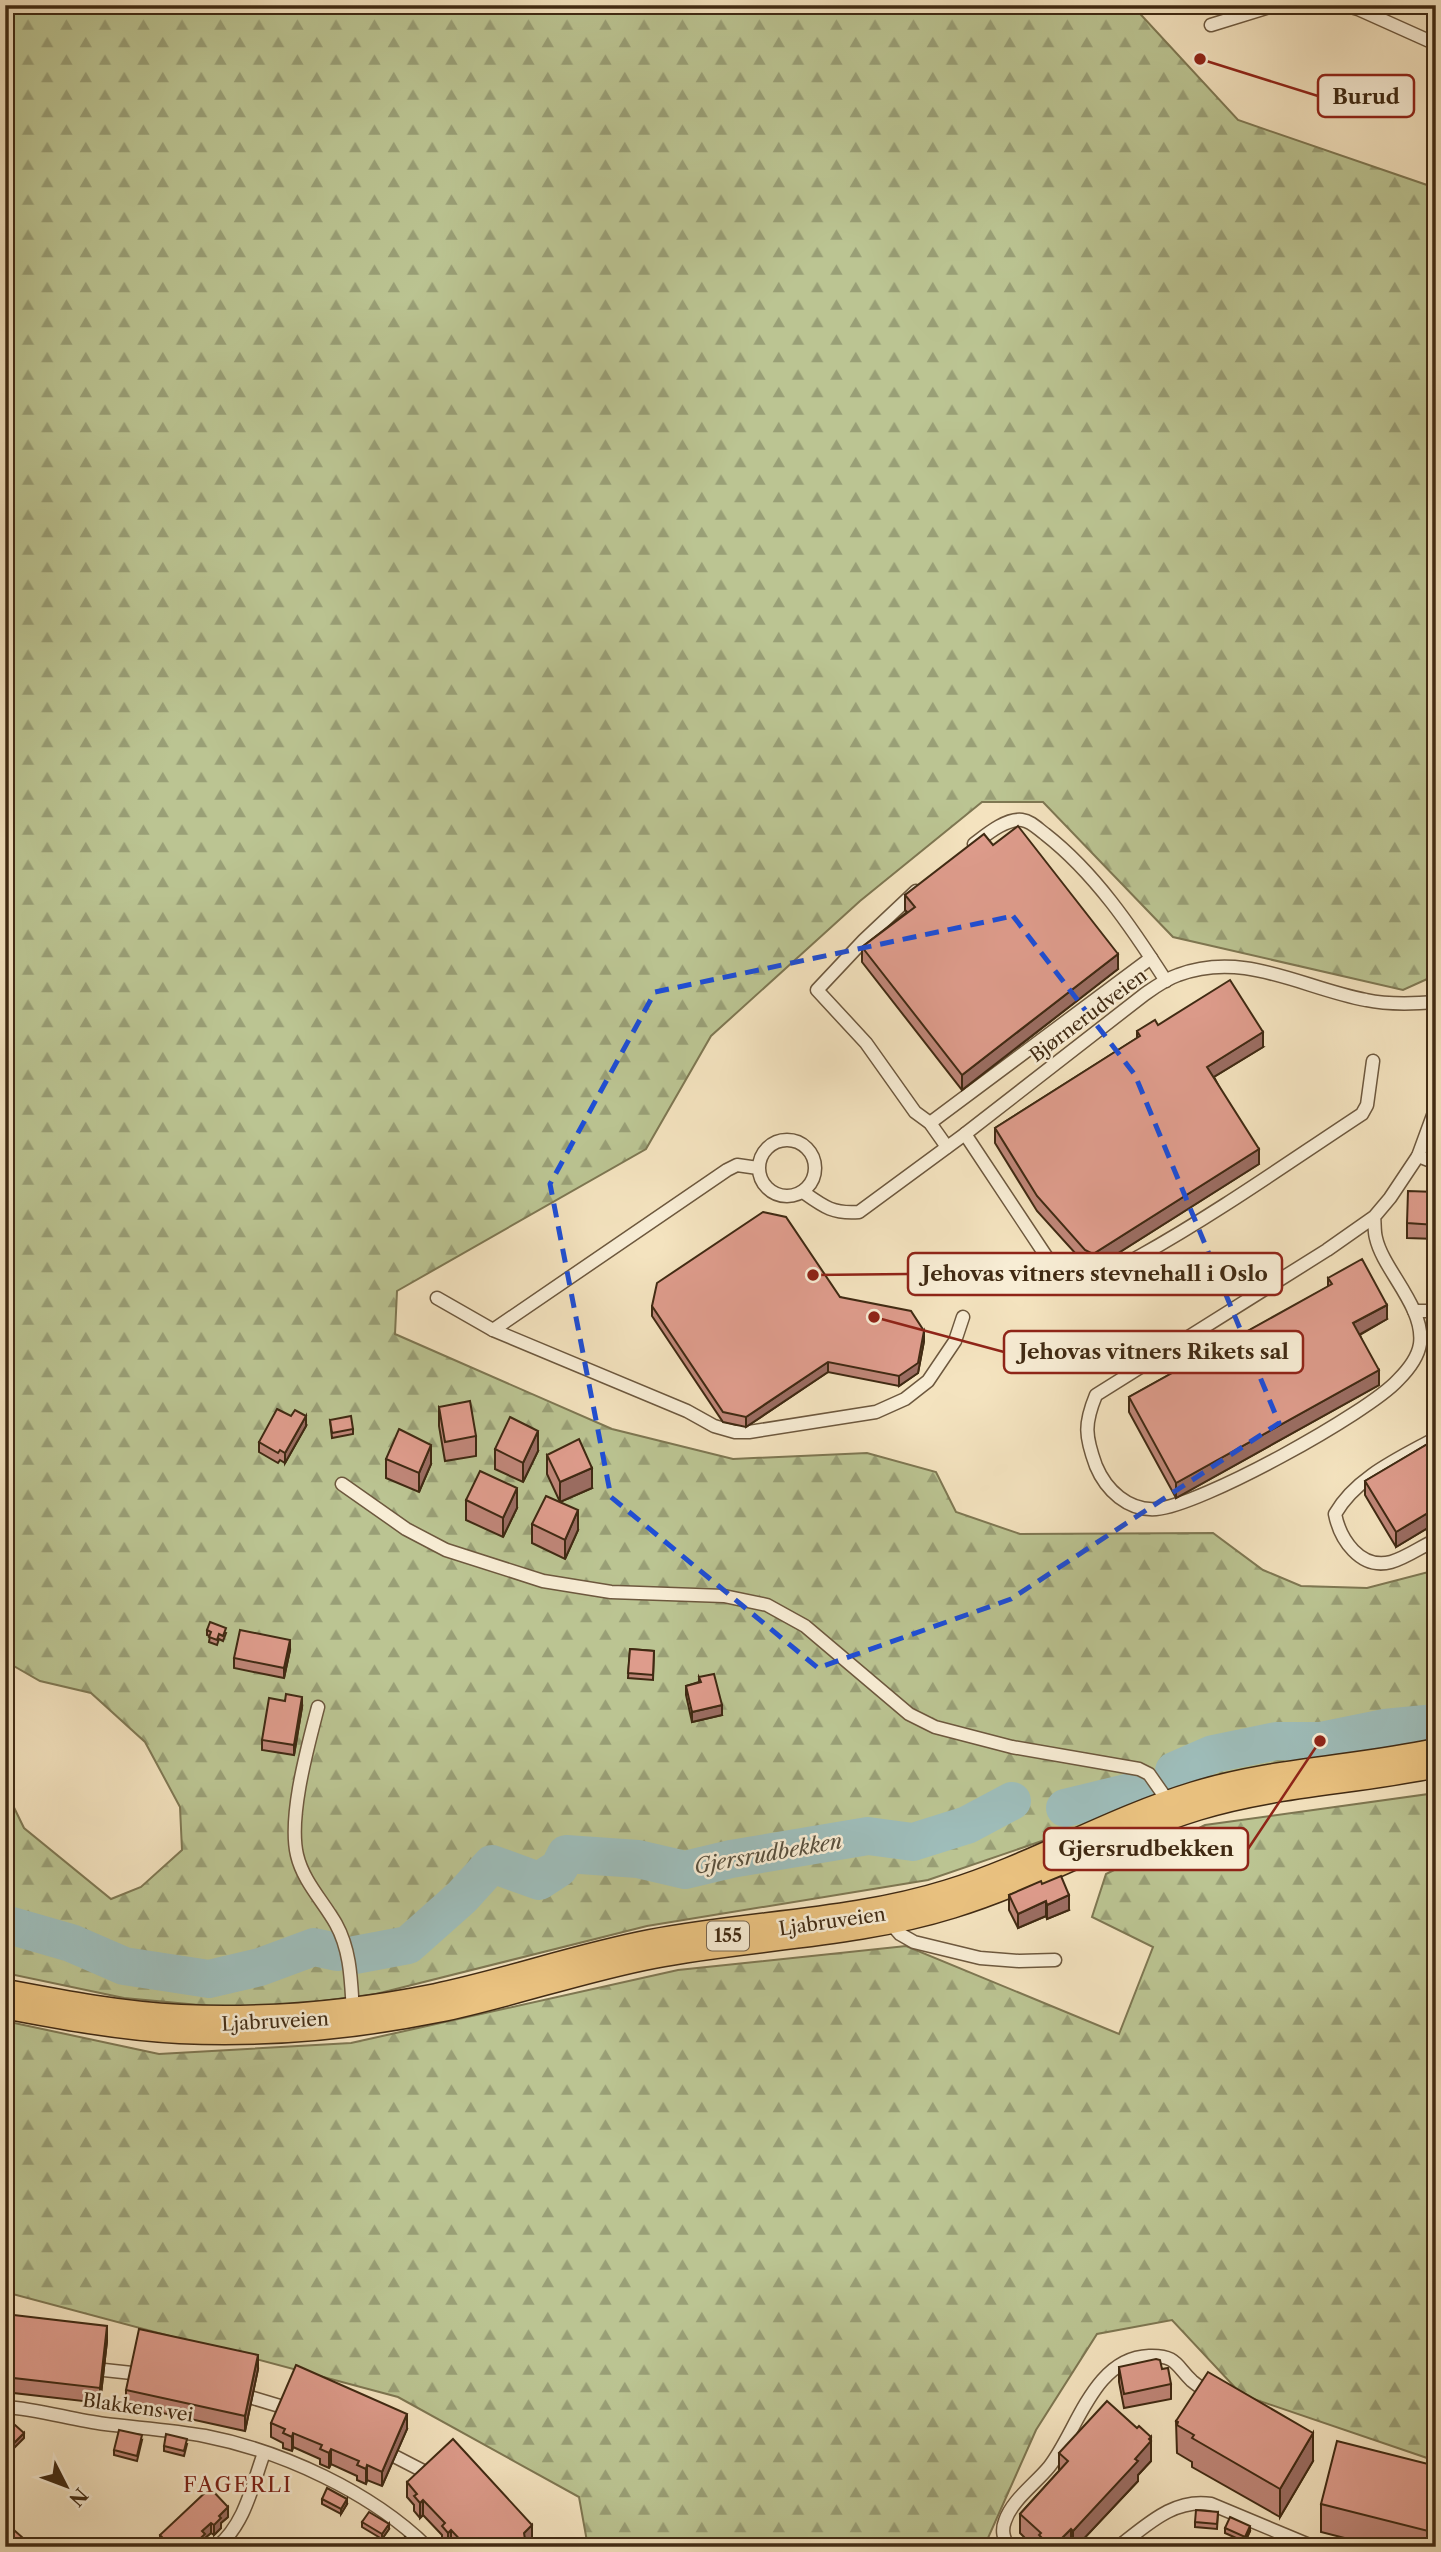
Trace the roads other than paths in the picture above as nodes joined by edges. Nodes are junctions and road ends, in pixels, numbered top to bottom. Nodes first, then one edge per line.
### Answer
1 (1276, 5) edge
2 (1344, 5) edge
3 (1210, 25) dead end
4 (1436, 44) edge
5 (961, 854) edge
6 (925, 883) edge
7 (1151, 958) junction
8 (1166, 981) junction
9 (1436, 1002) edge
10 (1373, 1060) dead end
11 (1436, 1107) edge
12 (930, 1124) junction
13 (965, 1134) junction
14 (947, 1147) junction
15 (1418, 1156) junction
16 (1436, 1163) edge
17 (758, 1168) junction
18 (803, 1192) junction
19 (1374, 1217) junction
20 (437, 1298) dead end
21 (1414, 1311) junction
22 (1436, 1311) edge
23 (963, 1317) dead end
24 (493, 1330) junction
25 (1436, 1438) edge
26 (342, 1484) dead end
27 (1436, 1539) edge
28 (318, 1707) dead end
29 (1436, 1758) edge
30 (1173, 1809) junction
31 (883, 1914) junction
32 (1055, 1960) dead end
33 (5, 1999) edge
34 (353, 2016) junction
35 (104, 2370) edge
36 (132, 2373) edge
37 (1210, 2394) edge
38 (253, 2398) edge
39 (5, 2407) edge
40 (284, 2407) edge
41 (264, 2453) junction
42 (396, 2457) edge
43 (427, 2473) edge
44 (217, 2547) edge
45 (427, 2547) edge
46 (1007, 2547) edge
47 (1118, 2547) edge
48 (1314, 2547) edge

1 - 3 lane
2 - 4 lane
5 - 7 lane
6 - 12 lane
7 - 8 lane
7 - 12 lane
8 - 9 lane, Bjørnerudveien
8 - 13 lane, Bjørnerudveien
10 - 13 lane
11 - 15 lane
12 - 14 lane
13 - 14 lane, Bjørnerudveien
14 - 18 lane, Bjørnerudveien
15 - 16 lane
15 - 19 lane
17 - 18 lane
17 - 18 lane
17 - 24 lane
19 - 21 lane
19 - 21 lane
20 - 24 lane
21 - 22 lane
23 - 24 lane
25 - 27 lane
26 - 30 lane
28 - 34 lane
29 - 30 main road, Ljabruveien / 155
30 - 31 main road, Ljabruveien / 155
31 - 32 lane
31 - 34 main road, Ljabruveien / 155
33 - 34 main road, Ljabruveien / 155
35 - 36 lane
37 - 46 lane
38 - 40 lane
39 - 41 lane, Blakkens vei
41 - 44 lane
41 - 45 lane, Blakkens vei
42 - 43 lane
47 - 48 lane

